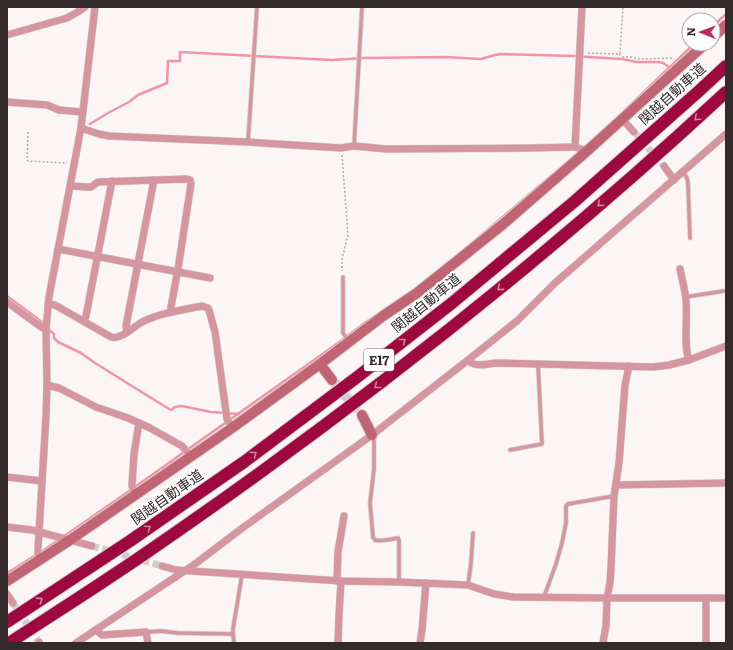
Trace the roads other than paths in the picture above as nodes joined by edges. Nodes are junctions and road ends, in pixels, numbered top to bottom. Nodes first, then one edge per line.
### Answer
1 (85, 7) edge
2 (95, 7) edge
3 (257, 7) edge
4 (362, 7) edge
5 (582, 7) edge
6 (7, 35) edge
7 (696, 52) edge
8 (726, 66) edge
9 (726, 92) edge
10 (7, 102) edge
11 (82, 112) junction
12 (622, 119) junction
13 (80, 128) junction
14 (634, 132) tunnel mouth
15 (726, 134) edge
16 (248, 142) junction
17 (354, 146) junction
18 (575, 147) junction
19 (587, 151) junction
20 (664, 166) tunnel mouth
21 (683, 172) junction
22 (154, 180) junction
23 (674, 180) junction
24 (112, 181) junction
25 (70, 186) junction
26 (690, 238) dead end
27 (58, 249) junction
28 (98, 256) junction
29 (138, 265) junction
30 (680, 269) dead end
31 (178, 273) junction
32 (343, 277) road end
33 (210, 278) dead end
34 (724, 291) dead end
35 (685, 297) junction
36 (7, 302) edge
37 (48, 304) junction
38 (171, 312) junction
39 (84, 321) junction
40 (46, 329) junction
41 (127, 332) junction
42 (348, 341) junction
43 (726, 347) edge
44 (468, 360) junction
45 (689, 360) junction
46 (320, 364) junction
47 (538, 364) junction
48 (629, 366) junction
49 (332, 380) tunnel mouth
50 (47, 385) junction
51 (362, 416) tunnel mouth
52 (139, 423) junction
53 (232, 428) junction
54 (372, 435) junction
55 (510, 450) dead end
56 (191, 456) junction
57 (7, 477) edge
58 (42, 481) junction
59 (726, 483) edge
60 (616, 485) junction
61 (135, 494) junction
62 (614, 496) junction
63 (344, 516) dead end
64 (7, 527) edge
65 (39, 532) junction
66 (473, 533) dead end
67 (70, 540) junction
68 (92, 546) tunnel mouth
69 (41, 560) junction
70 (162, 566) tunnel mouth
71 (185, 571) junction
72 (242, 575) junction
73 (7, 581) edge
74 (339, 581) junction
75 (399, 582) junction
76 (426, 583) junction
77 (468, 585) junction
78 (7, 594) edge
79 (545, 598) junction
80 (607, 598) junction
81 (706, 598) junction
82 (726, 598) edge
83 (12, 603) tunnel mouth
84 (7, 622) edge
85 (96, 630) junction
86 (146, 632) junction
87 (233, 634) junction
88 (9, 643) edge
89 (76, 643) edge
90 (148, 643) edge
91 (234, 643) edge
92 (338, 643) edge
93 (420, 643) edge
94 (603, 643) edge
95 (706, 643) edge

1 - 6 street
2 - 11 street
3 - 16 lane
4 - 17 lane
5 - 18 street
7 - 12 street
84 -> 8 highway, 関越自動車道 / E17
9 -> 88 highway, E17
10 - 11 street
11 - 13 street
12 - 14 street
12 - 19 street
13 - 16 street
13 - 25 street
15 - 21 street
16 - 17 street
17 - 18 street
18 - 19 street
19 - 42 street
20 - 23 street
21 - 23 street
21 - 26 lane
22 - 24 street
22 - 29 street
22 - 31 street
23 - 44 street
24 - 25 street
24 - 28 street
25 - 27 street
27 - 28 street
27 - 37 street
28 - 29 street
28 - 39 street
29 - 31 street
29 - 41 street
30 - 35 street
31 - 33 street
31 - 38 street
32 - 42 lane
34 - 35 lane
35 - 45 street
36 - 40 street
37 - 39 street
37 - 40 street
38 - 41 street
38 - 53 street
39 - 41 street
40 - 50 street
42 - 46 street
43 - 45 street
44 - 47 street
44 - 54 street
45 - 48 street
46 - 49 street
46 - 53 street
47 - 48 street
47 - 55 lane
48 - 60 street
50 - 52 street
50 - 58 street
51 - 54 street
52 - 56 street
52 - 61 street
53 - 56 street
54 - 71 street
54 - 75 lane
56 - 61 street
57 - 58 street
58 - 65 street
59 - 60 street
60 - 62 street
61 - 67 street
62 - 79 lane
62 - 80 street
63 - 74 street
64 - 65 street
65 - 67 street
65 - 69 street
66 - 77 lane
67 - 68 street
67 - 69 street
69 - 73 street
70 - 71 street
71 - 72 street
71 - 85 street
72 - 74 street
72 - 87 lane
74 - 75 street
74 - 92 street
75 - 76 street
76 - 77 street
76 - 93 street
77 - 79 street
78 - 83 street
79 - 80 street
80 - 81 street
80 - 94 street
81 - 82 street
81 - 95 street
85 - 86 street
85 - 89 street
86 - 87 lane
86 - 90 street
87 - 91 lane

